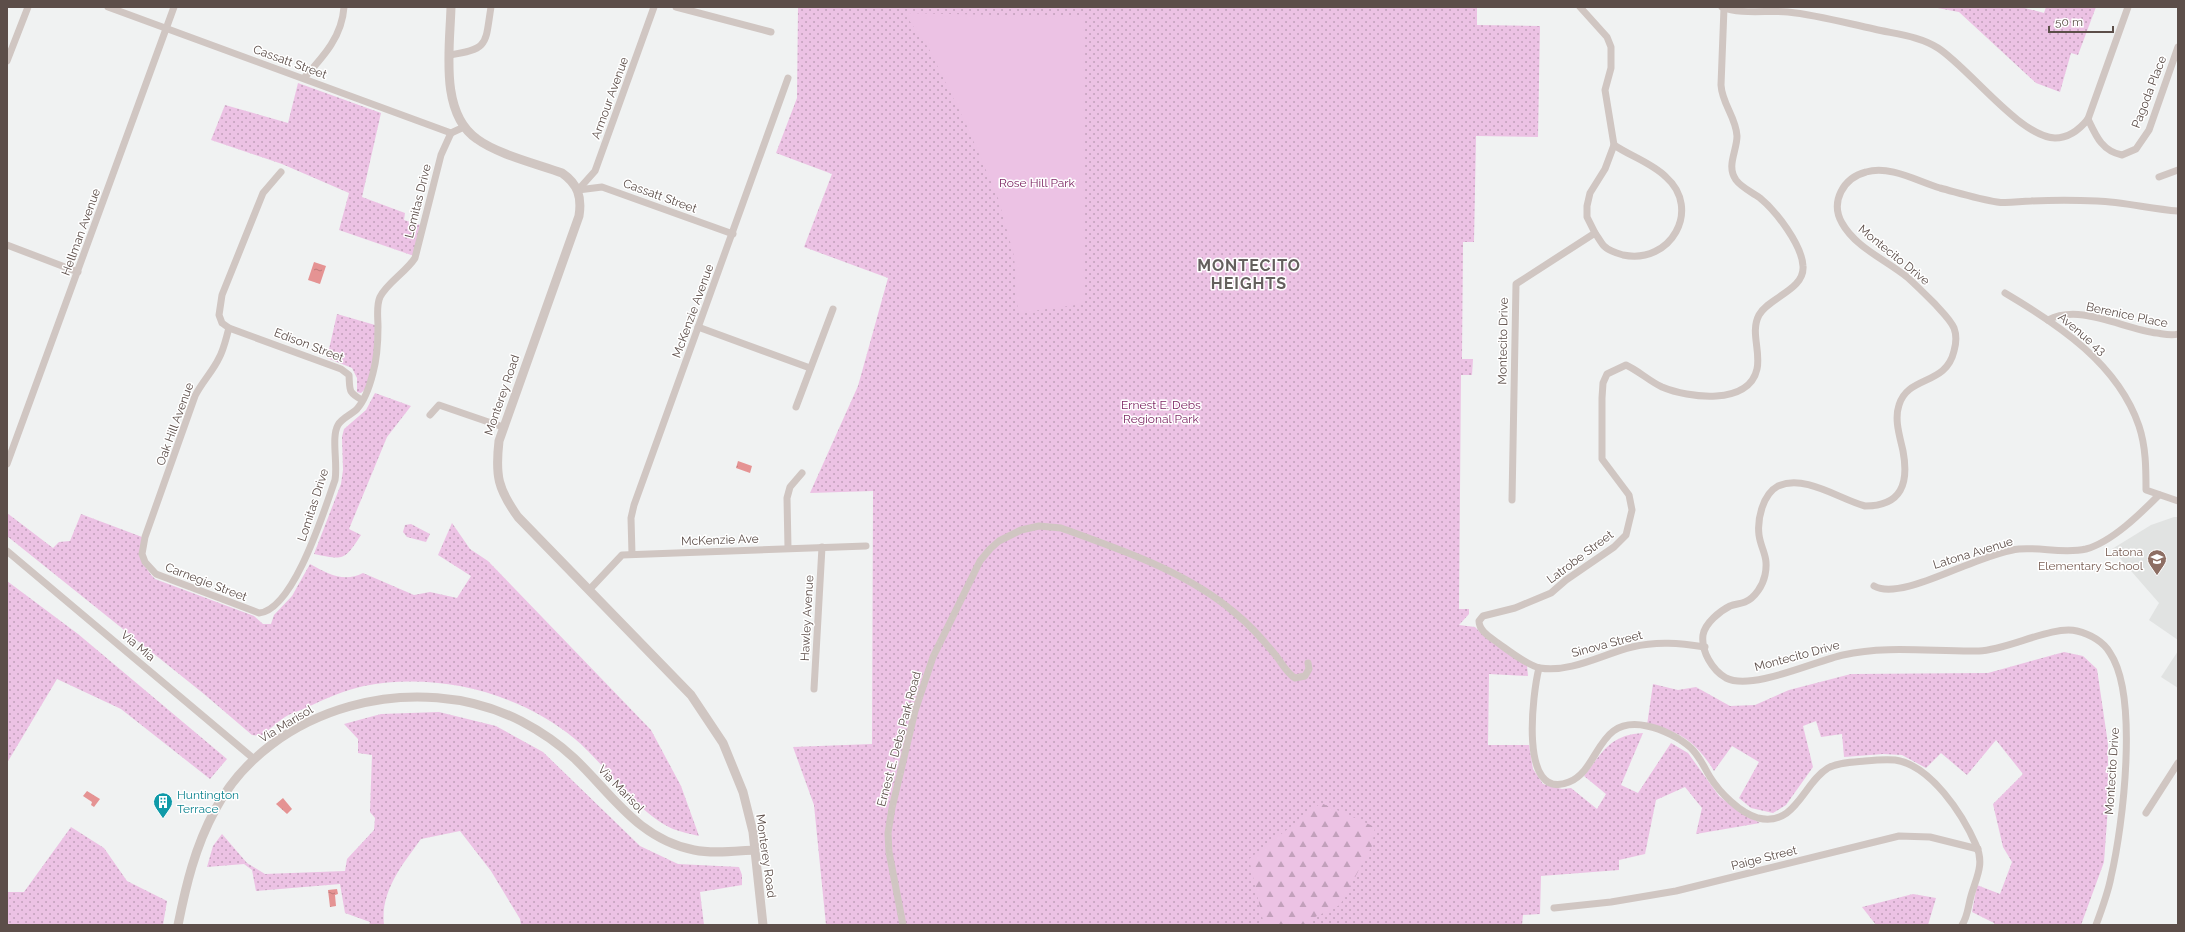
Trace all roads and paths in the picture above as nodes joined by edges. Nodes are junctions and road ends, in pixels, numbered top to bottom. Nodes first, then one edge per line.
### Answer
1 (28, 7) edge
2 (108, 7) edge
3 (174, 7) edge
4 (344, 7) edge
5 (451, 7) edge
6 (491, 7) edge
7 (654, 7) edge
8 (676, 7) edge
9 (1580, 7) edge
10 (2128, 7) edge
11 (1723, 8) edge
12 (166, 29) junction
13 (771, 32) dead end
14 (2178, 46) edge
15 (450, 55) junction
16 (7, 62) edge
17 (304, 78) junction
18 (788, 78) dead end
19 (2088, 119) junction
20 (464, 127) junction
21 (451, 133) junction
22 (1614, 145) junction
23 (2178, 170) edge
24 (282, 172) dead end
25 (2159, 177) dead end
26 (578, 190) junction
27 (2178, 211) edge
28 (1596, 233) junction
29 (733, 234) junction
30 (7, 245) edge
31 (78, 272) junction
32 (2005, 293) dead end
33 (833, 309) dead end
34 (2048, 320) junction
35 (698, 327) junction
36 (229, 328) junction
37 (2178, 334) edge
38 (810, 368) junction
39 (362, 400) junction
40 (796, 407) dead end
41 (430, 415) dead end
42 (503, 427) junction
43 (7, 464) edge
44 (802, 473) dead end
45 (2159, 495) junction
46 (1512, 500) dead end
47 (2178, 501) edge
48 (866, 546) dead end
49 (822, 547) junction
50 (788, 548) junction
51 (7, 551) edge
52 (632, 554) junction
53 (145, 562) joint
54 (1874, 586) dead end
55 (590, 589) junction
56 (264, 612) joint
57 (1705, 647) junction
58 (1308, 664) dead end
59 (1539, 668) junction
60 (814, 689) dead end
61 (254, 758) junction
62 (2178, 763) edge
63 (2146, 813) dead end
64 (1978, 849) junction
65 (754, 850) junction
66 (1554, 908) dead end
67 (178, 925) edge
68 (763, 925) edge
69 (903, 925) edge
70 (1962, 925) edge
71 (2096, 925) edge

1 - 16 street
2 - 12 street, Cassatt Street
3 - 12 street, Hellman Avenue
4 - 17 street
5 - 15 street
6 - 15 street
7 - 26 street, Armour Avenue
8 - 13 street
9 - 22 street
10 - 19 street
11 - 19 street
11 - 59 street, Latrobe Street
12 - 17 street, Cassatt Street
12 - 31 street, Hellman Avenue
14 - 19 street, Pagoda Place
15 - 20 street
17 - 21 street, Cassatt Street
18 - 29 street, McKenzie Avenue
20 - 21 street
20 - 26 street
21 - 39 street, Lomitas Drive
22 - 28 street
22 - 28 street
23 - 25 street
24 - 36 street
26 - 29 street, Cassatt Street
26 - 42 street, Monterey Road
27 - 57 street, Montecito Drive
28 - 46 street, Montecito Drive
29 - 35 street, McKenzie Avenue
30 - 31 street
31 - 43 street, Hellman Avenue
32 - 34 street, Avenue 43
33 - 38 street
34 - 37 street, Berenice Place
34 - 45 street, Avenue 43
35 - 38 street
35 - 52 street, McKenzie Avenue
36 - 39 street, Edison Street
36 - 53 street, Oak Hill Avenue
38 - 40 street
39 - 56 street, Lomitas Drive
41 - 42 street
42 - 55 street, Monterey Road
44 - 50 street
45 - 47 street, Avenue 43
45 - 54 street, Latona Avenue
48 - 49 street, McKenzie Ave
49 - 50 street, McKenzie Ave
49 - 60 street, Hawley Avenue
50 - 52 street, McKenzie Ave
51 - 61 street, Via Mia
52 - 55 street, McKenzie Ave
53 - 56 street, Carnegie Street
55 - 65 street, Monterey Road
57 - 59 street, Sinova Street
57 - 71 street, Montecito Drive
58 - 69 street, Ernest E. Debs Park Road
59 - 64 street
61 - 65 street, Via Marisol
61 - 67 street, Via Marisol
62 - 63 street
64 - 66 street, Paige Street
64 - 70 street
65 - 68 street, Monterey Road

